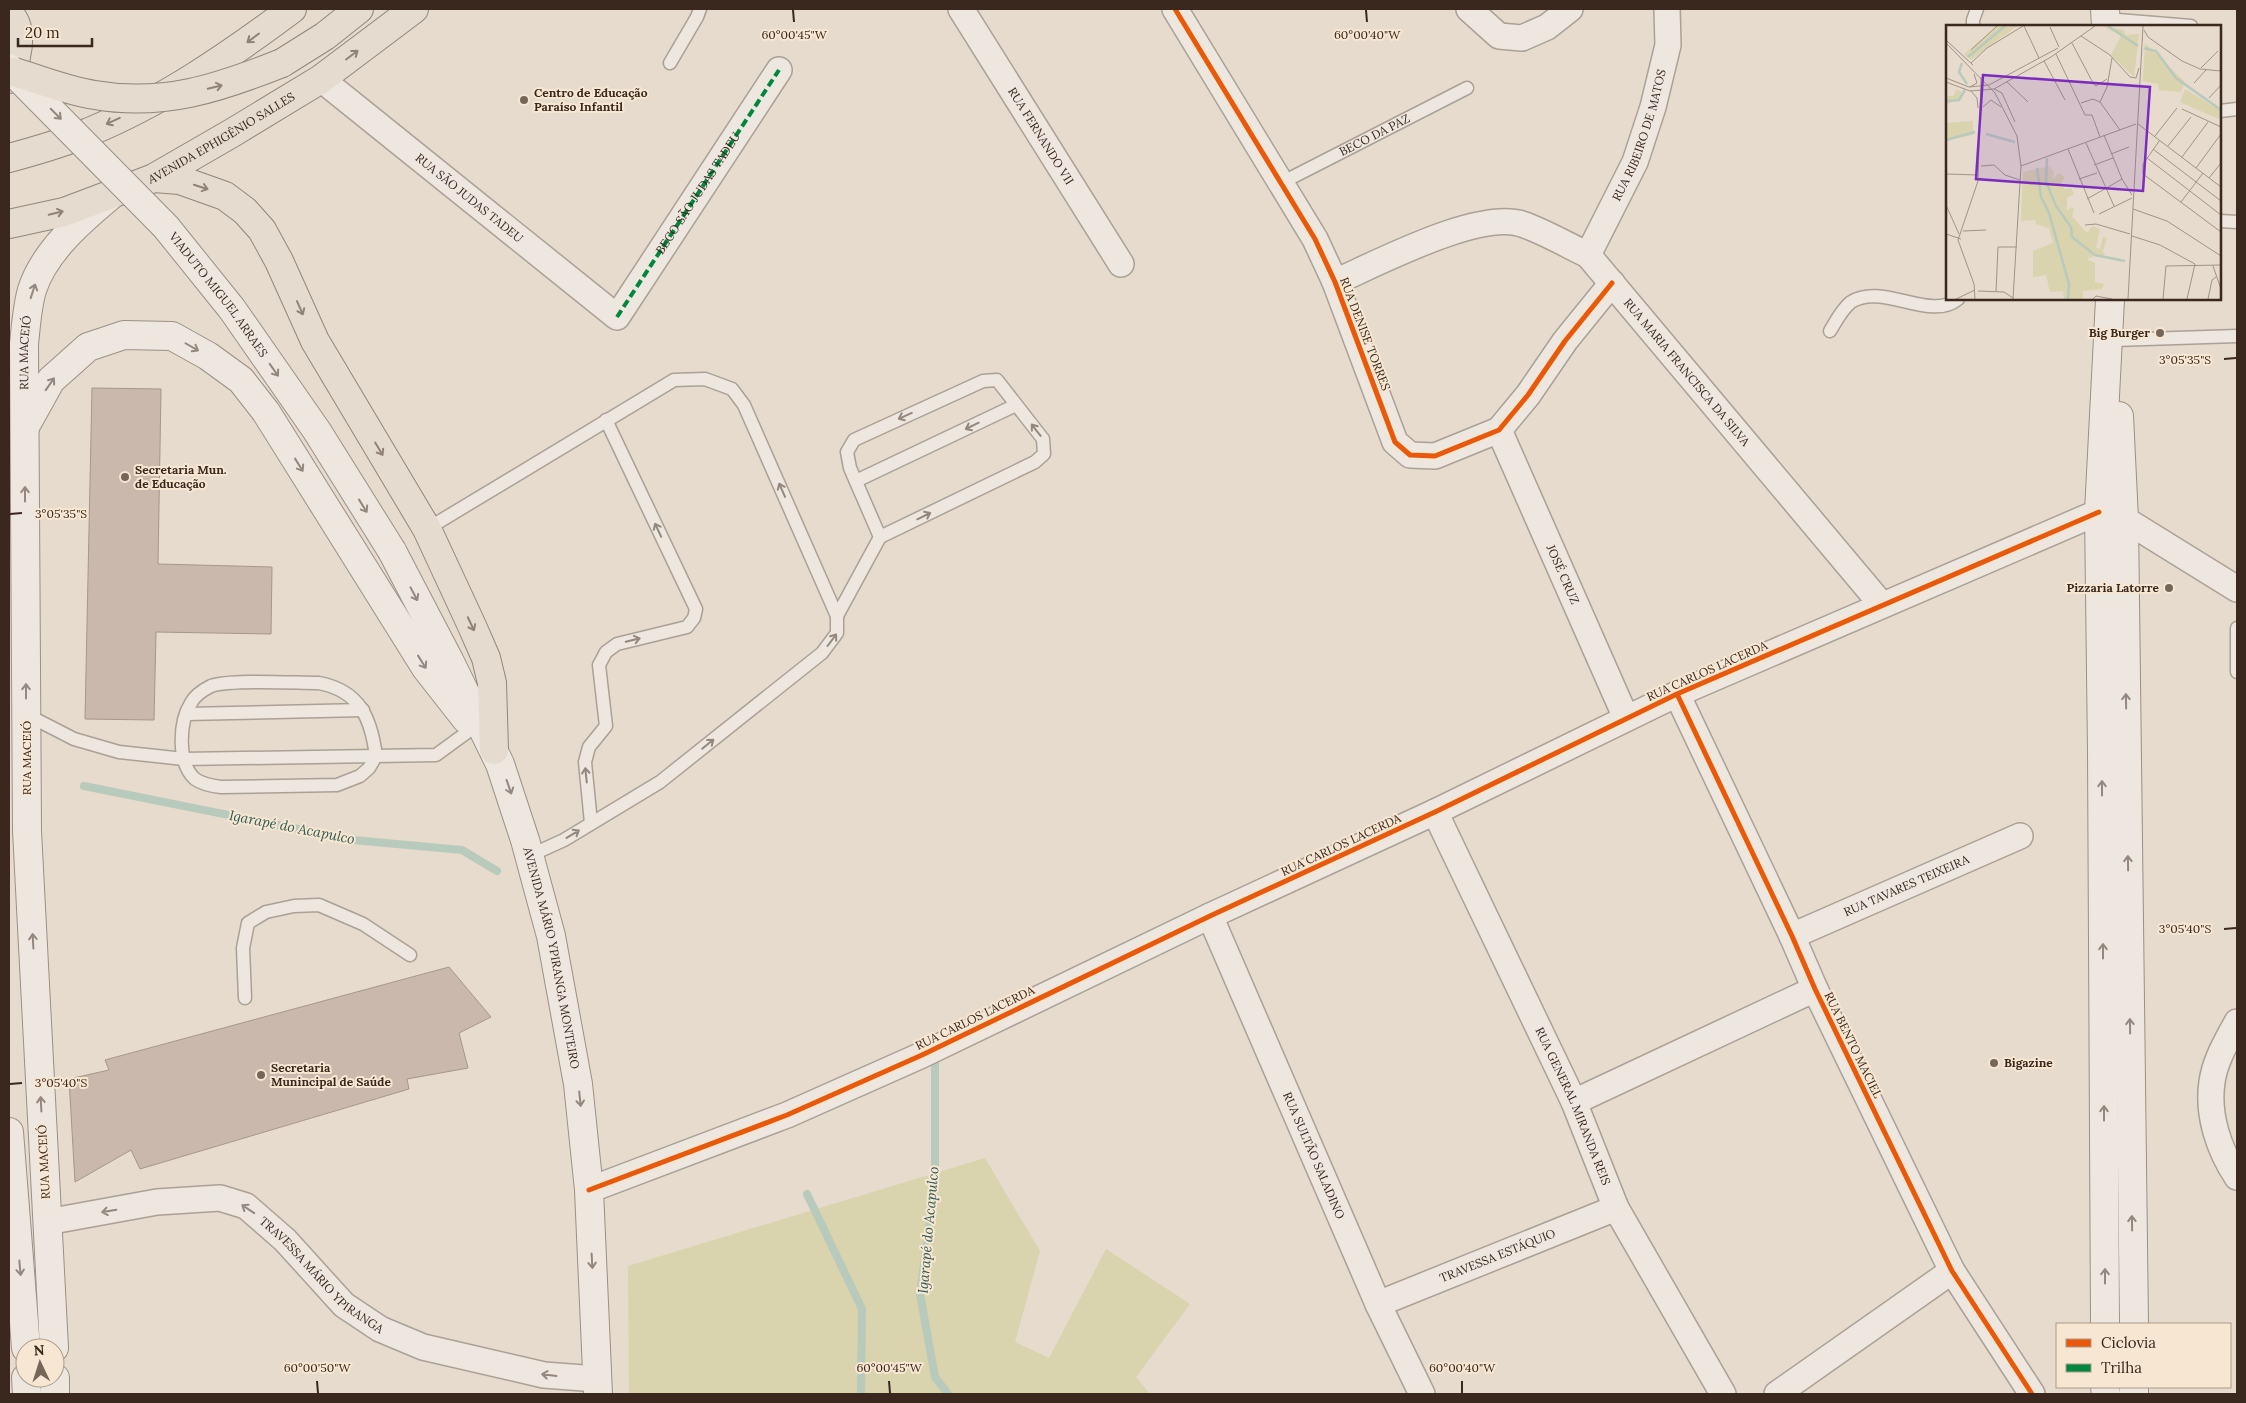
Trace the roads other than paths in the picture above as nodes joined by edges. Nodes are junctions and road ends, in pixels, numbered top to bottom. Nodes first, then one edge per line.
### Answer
1 (292, 9) edge
2 (359, 9) edge
3 (414, 9) edge
4 (700, 9) edge
5 (961, 9) edge
6 (1175, 9) edge
7 (1469, 9) edge
8 (1570, 9) edge
9 (1667, 9) edge
10 (1977, 9) edge
11 (9, 14) edge
12 (2105, 20) edge
13 (1973, 25) edge
14 (2177, 25) edge
15 (670, 63) dead end
16 (780, 70) dead end
17 (10, 73) edge
18 (321, 79) junction
19 (1467, 88) dead end
20 (2237, 109) edge
21 (2221, 111) edge
22 (9, 158) edge
23 (154, 178) junction
24 (1281, 183) junction
25 (110, 196) junction
26 (2221, 221) edge
27 (2237, 222) edge
28 (9, 224) edge
29 (1588, 255) junction
30 (1121, 264) dead end
31 (1335, 282) junction
32 (1612, 283) junction
33 (1956, 300) edge
34 (2112, 300) edge
35 (2112, 300) edge
36 (617, 317) joint
37 (1830, 331) dead end
38 (2237, 336) edge
39 (2115, 340) junction
40 (1016, 405) junction
41 (606, 420) junction
42 (25, 426) junction
43 (1499, 430) junction
44 (856, 482) junction
45 (2098, 512) junction
46 (2124, 519) junction
47 (427, 529) junction
48 (880, 537) junction
49 (392, 551) joint
50 (2237, 589) edge
51 (1882, 605) junction
52 (838, 616) junction
53 (2237, 628) edge
54 (2237, 672) edge
55 (1677, 694) junction
56 (363, 710) junction
57 (186, 714) junction
58 (1626, 718) junction
59 (27, 719) junction
60 (473, 728) junction
61 (494, 750) junction
62 (376, 756) junction
63 (184, 759) junction
64 (1435, 812) junction
65 (591, 823) junction
66 (2020, 836) dead end
67 (530, 856) junction
68 (1210, 916) junction
69 (1792, 936) junction
70 (410, 955) dead end
71 (1815, 989) junction
72 (245, 998) dead end
73 (2237, 1022) edge
74 (2131, 1060) junction
75 (2104, 1061) junction
76 (1574, 1102) junction
77 (9, 1132) edge
78 (2237, 1177) edge
79 (589, 1190) junction
80 (1616, 1208) junction
81 (47, 1222) junction
82 (1952, 1271) junction
83 (1378, 1304) junction
84 (2105, 1323) edge
85 (2134, 1323) edge
86 (25, 1338) edge
87 (53, 1338) edge
88 (598, 1387) edge
89 (1422, 1394) edge
90 (1724, 1394) edge
91 (1777, 1394) edge
92 (2032, 1394) edge

1 -> 22 main road
17 -> 2 main road, bridge
18 -> 3 main road, AVENIDA EPHIGÊNIO SALLES
4 - 15 lane
5 - 30 street, RUA FERNANDO VII
6 - 24 street, RUA DENISE TORRES
7 - 8 street
9 - 29 street, RUA RIBEIRO DE MATOS
10 - 13 lane
11 - 17 main road
12 - 14 lane
16 - 36 street, BECO SÃO JUDAS TADEU
17 -> 49 main road, VIADUTO MIGUEL ARRAES, bridge
18 - 23 main road, AVENIDA EPHIGÊNIO SALLES
18 - 36 street, RUA SÃO JUDAS TADEU
19 - 24 lane, BECO DA PAZ
20 - 21 lane
23 - 25 main road, AVENIDA EPHIGÊNIO SALLES
23 -> 47 main road
24 - 31 street, RUA DENISE TORRES
28 -> 25 main road, AVENIDA EPHIGÊNIO SALLES
42 -> 25 main road, RUA MACEIÓ
26 - 27 lane
29 - 31 street, RUA MARIA FRANCISCA DA SILVA
29 - 32 street, RUA MARIA FRANCISCA DA SILVA
31 - 43 street, RUA DENISE TORRES
32 - 43 street
32 - 51 street, RUA MARIA FRANCISCA DA SILVA
33 - 37 lane
34 - 39 main road
35 - 45 main road
38 - 39 lane
39 - 46 main road
40 -> 44 lane
40 -> 44 lane
48 -> 40 lane
41 - 47 lane
52 -> 41 lane
65 -> 41 lane
59 -> 42 main road, RUA MACEIÓ
42 -> 60 main road
43 - 58 street, JOSÉ CRUZ
44 - 48 lane
45 - 51 street, RUA CARLOS LACERDA
75 -> 45 main road
46 - 50 street
74 -> 46 main road
47 -> 61 main road
48 - 52 lane
49 -> 61 main road, AVENIDA MÁRIO YPIRANGA MONTEIRO
51 - 55 street, RUA CARLOS LACERDA
65 -> 52 lane
53 - 54 lane
55 - 58 street, RUA CARLOS LACERDA
55 - 69 street, RUA BENTO MACIEL
56 - 57 lane
56 - 57 lane
56 - 62 lane
57 - 63 lane
58 - 64 street, RUA CARLOS LACERDA
59 - 63 lane
81 -> 59 main road, RUA MACEIÓ
60 - 61 main road
60 - 62 lane
61 -> 67 main road, AVENIDA MÁRIO YPIRANGA MONTEIRO
62 - 63 lane
62 - 63 lane
64 - 68 street, RUA CARLOS LACERDA
64 - 76 street, RUA GENERAL MIRANDA REIS
67 -> 65 lane
66 - 69 street, RUA TAVARES TEIXEIRA
67 -> 79 main road, AVENIDA MÁRIO YPIRANGA MONTEIRO
68 - 79 street, RUA CARLOS LACERDA
68 - 83 street, RUA SULTÃO SALADINO
69 - 71 street, RUA BENTO MACIEL
70 - 72 lane
71 - 76 street
71 - 82 street, RUA BENTO MACIEL
73 - 78 street
74 - 75 main road
85 -> 74 main road
84 -> 75 main road
76 - 80 street, RUA GENERAL MIRANDA REIS
77 -> 86 main road
79 -> 88 main road, AVENIDA MÁRIO YPIRANGA MONTEIRO
80 - 83 street, TRAVESSA ESTÁQUIO
80 - 90 street, RUA GENERAL MIRANDA REIS
81 - 87 main road, RUA MACEIÓ
88 -> 81 street, TRAVESSA MÁRIO YPIRANGA
82 - 91 street
82 - 92 street, RUA BENTO MACIEL
83 - 89 street, RUA SULTÃO SALADINO

